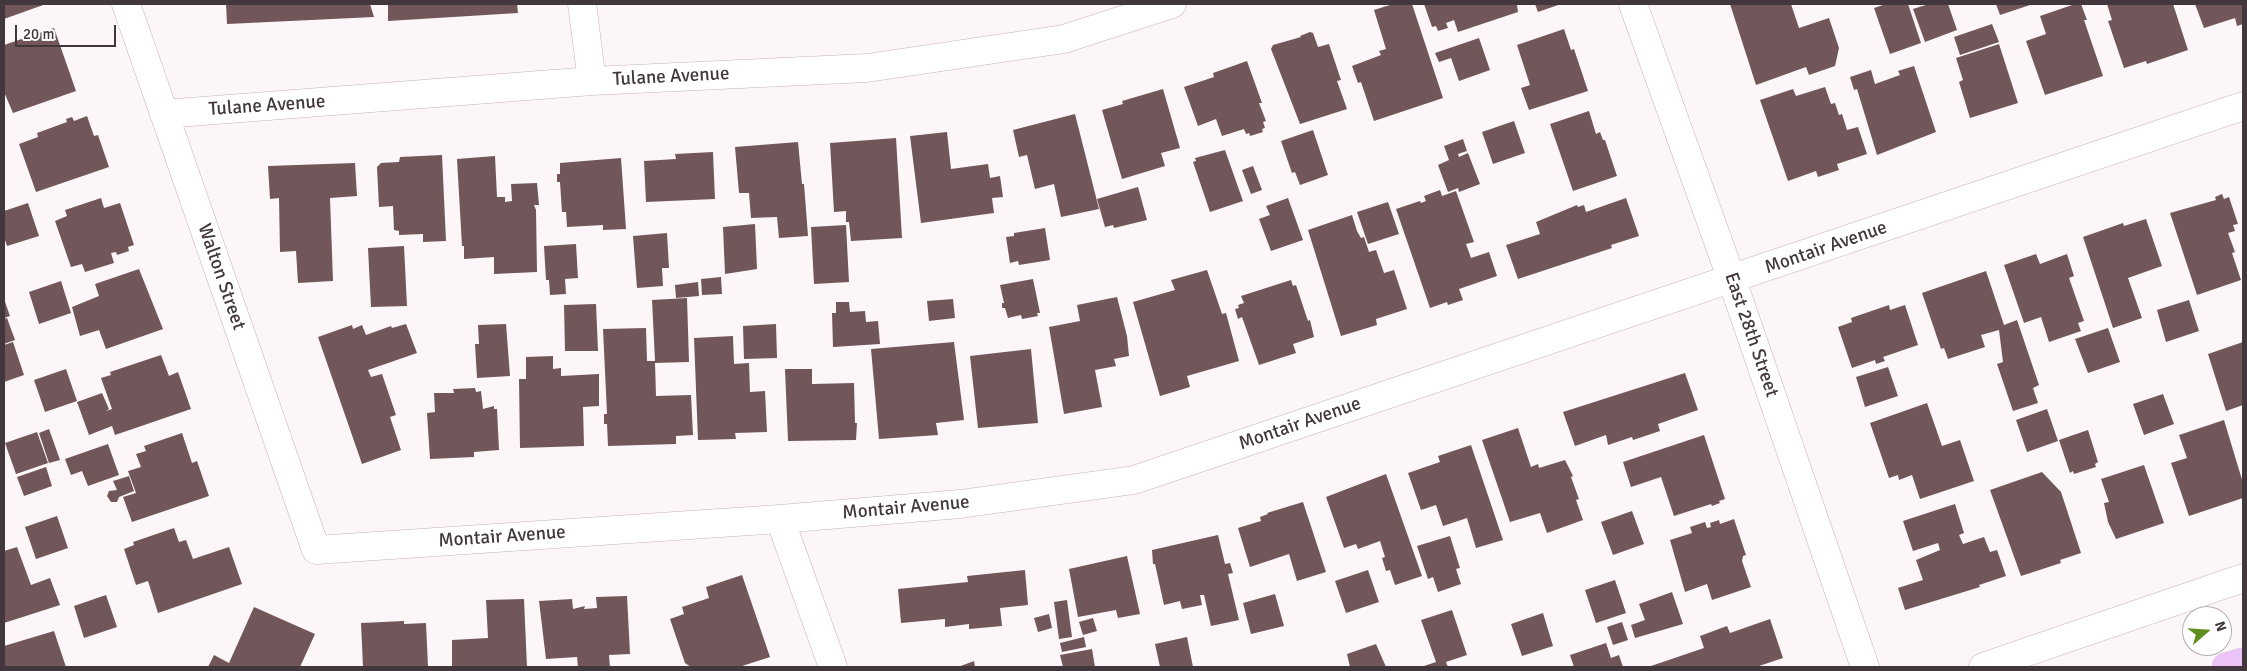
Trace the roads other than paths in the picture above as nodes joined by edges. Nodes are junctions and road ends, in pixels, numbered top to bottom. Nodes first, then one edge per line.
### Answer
1 (126, 4) edge
2 (582, 4) edge
3 (1172, 4) edge
4 (1633, 4) edge
5 (592, 81) junction
6 (2243, 106) edge
7 (164, 114) junction
8 (1732, 280) junction
9 (780, 519) junction
10 (316, 550) joint
11 (2243, 578) edge
12 (2243, 662) edge
13 (833, 667) edge
14 (1865, 667) edge
15 (1983, 667) edge
16 (2226, 667) edge

1 - 7 street, Walton Street
2 - 5 street
3 - 5 street, Tulane Avenue
4 - 8 street, East 28th Street
5 - 7 street, Tulane Avenue
6 - 8 street, Montair Avenue
7 - 10 street, Walton Street
8 - 9 street, Montair Avenue
8 - 14 street, East 28th Street
9 - 10 street, Montair Avenue
9 - 13 street
11 - 15 street
12 - 16 main road

